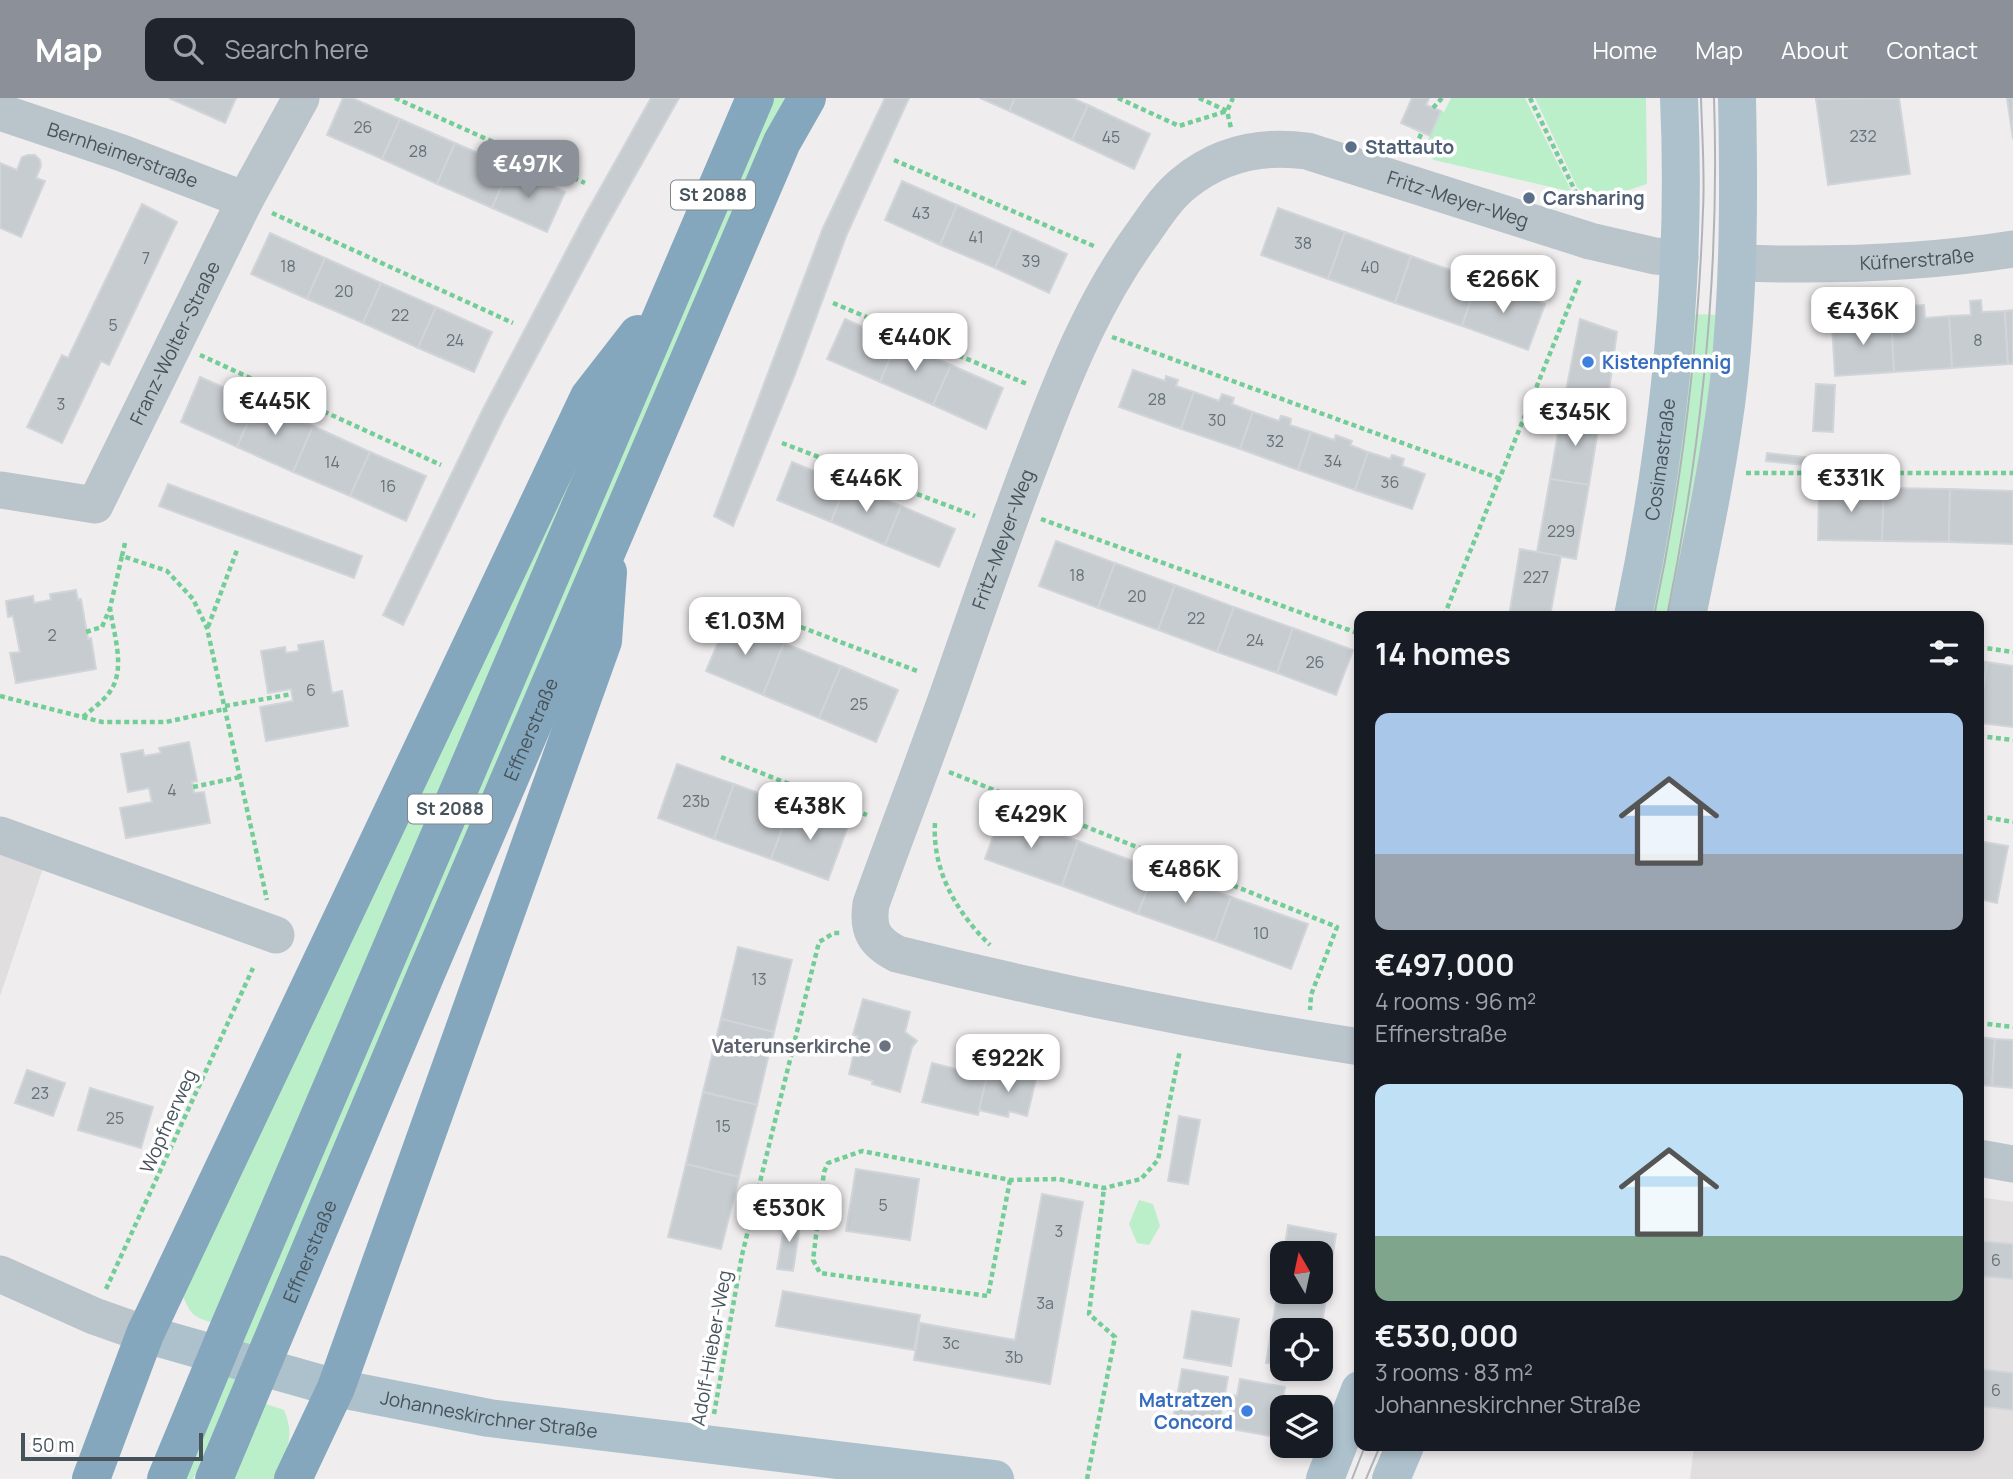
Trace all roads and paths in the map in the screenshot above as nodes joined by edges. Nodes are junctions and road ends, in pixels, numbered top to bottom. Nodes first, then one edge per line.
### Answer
1 (301, 98) edge
2 (396, 98) edge
3 (755, 98) edge
4 (807, 98) edge
5 (1118, 98) edge
6 (1199, 98) edge
7 (1233, 98) edge
8 (1442, 98) edge
9 (1530, 98) edge
10 (1679, 98) edge
11 (1737, 98) edge
12 (1433, 108) dead end
13 (1227, 111) junction
14 (0, 112) edge
15 (1422, 132) dead end
16 (1238, 154) junction
17 (1410, 158) dead end
18 (894, 160) dead end
19 (585, 183) dead end
20 (245, 200) junction
21 (1580, 201) dead end
22 (1096, 247) dead end
23 (2013, 249) edge
24 (1680, 258) junction
25 (1737, 263) junction
26 (1580, 279) dead end
27 (671, 291) junction
28 (834, 303) dead end
29 (513, 323) dead end
30 (1111, 337) dead end
31 (174, 343) junction
32 (1027, 384) dead end
33 (782, 443) dead end
34 (441, 465) dead end
35 (1742, 473) dead end
36 (2013, 473) edge
37 (1501, 479) junction
38 (1, 490) edge
39 (975, 516) dead end
40 (1034, 516) dead end
41 (610, 542) junction
42 (125, 544) dead end
43 (237, 550) dead end
44 (122, 556) junction
45 (110, 608) junction
46 (1446, 611) edge
47 (1634, 611) edge
48 (1688, 611) edge
49 (777, 618) dead end
50 (207, 628) junction
51 (86, 632) dead end
52 (1354, 632) edge
53 (1984, 649) edge
54 (2013, 652) edge
55 (920, 672) dead end
56 (292, 694) dead end
57 (0, 696) edge
58 (225, 708) junction
59 (83, 717) junction
60 (1984, 737) edge
61 (2013, 740) edge
62 (721, 757) dead end
63 (944, 770) dead end
64 (240, 777) junction
65 (193, 787) dead end
66 (867, 815) dead end
67 (1984, 817) edge
68 (935, 821) dead end
69 (2013, 822) edge
70 (0, 835) edge
71 (872, 931) junction
72 (276, 935) joint
73 (998, 952) dead end
74 (253, 968) dead end
75 (1309, 1014) dead end
76 (1984, 1024) edge
77 (2013, 1027) edge
78 (1354, 1046) edge
79 (1180, 1050) dead end
80 (1984, 1159) edge
81 (2013, 1164) edge
82 (1010, 1180) junction
83 (1104, 1188) junction
84 (758, 1191) junction
85 (821, 1202) junction
86 (0, 1274) edge
87 (108, 1285) dead end
88 (145, 1334) junction
89 (326, 1385) junction
90 (1354, 1405) edge
91 (708, 1446) junction
92 (1403, 1451) edge
93 (91, 1479) edge
94 (166, 1479) edge
95 (214, 1479) edge
96 (293, 1479) edge
97 (995, 1479) edge
98 (1087, 1479) edge
99 (1325, 1479) edge
100 (1391, 1479) edge

1 - 20 street, Franz-Wolter-Straße
2 - 19 path
3 - 27 highway, St 2088
4 - 41 highway, Effnerstraße / St 2088
5 - 13 path
6 - 13 path
7 - 13 path
8 - 12 path
9 - 21 path
10 - 24 main road, Cosimastraße
11 - 25 main road
13 - 16 path
14 - 20 street, Bernheimerstraße
15 - 17 path
16 - 24 street, Fritz-Meyer-Weg
16 - 71 street, Fritz-Meyer-Weg
18 - 22 path
20 - 29 path
20 - 31 street, Franz-Wolter-Straße
23 - 25 street, Küfnerstraße
24 - 25 main road
24 - 47 main road, Cosimastraße
25 - 48 main road
26 - 37 path
27 - 88 highway
27 - 94 highway, St 2088
28 - 32 path
30 - 37 path
31 - 34 path
31 - 38 street, Franz-Wolter-Straße
33 - 39 path
35 - 36 path
37 - 46 path
40 - 52 path
41 - 89 highway
41 - 95 highway, Effnerstraße / St 2088
42 - 44 path
43 - 50 path
44 - 45 path
44 - 50 path
45 - 51 path
45 - 59 path
49 - 55 path
50 - 58 path
53 - 54 path
56 - 58 path
57 - 59 path
58 - 59 path
58 - 64 path
60 - 61 path
62 - 66 path
63 - 75 path
64 - 65 path
64 - 72 path
67 - 69 path
68 - 73 path
70 - 72 street
71 - 78 street
71 - 84 path, Adolf-Hieber-Weg
74 - 87 path, Wopfnerweg
76 - 77 path
79 - 83 path
80 - 81 street
82 - 83 path
82 - 85 path
82 - 85 path
83 - 98 path
84 - 85 path
84 - 91 path, Adolf-Hieber-Weg
86 - 88 street, Johanneskirchner Straße
88 - 89 main road, Johanneskirchner Straße
88 - 93 highway
89 - 91 main road, Johanneskirchner Straße
89 - 96 highway
90 - 99 main road
91 - 97 main road, Johanneskirchner Straße
92 - 100 main road

